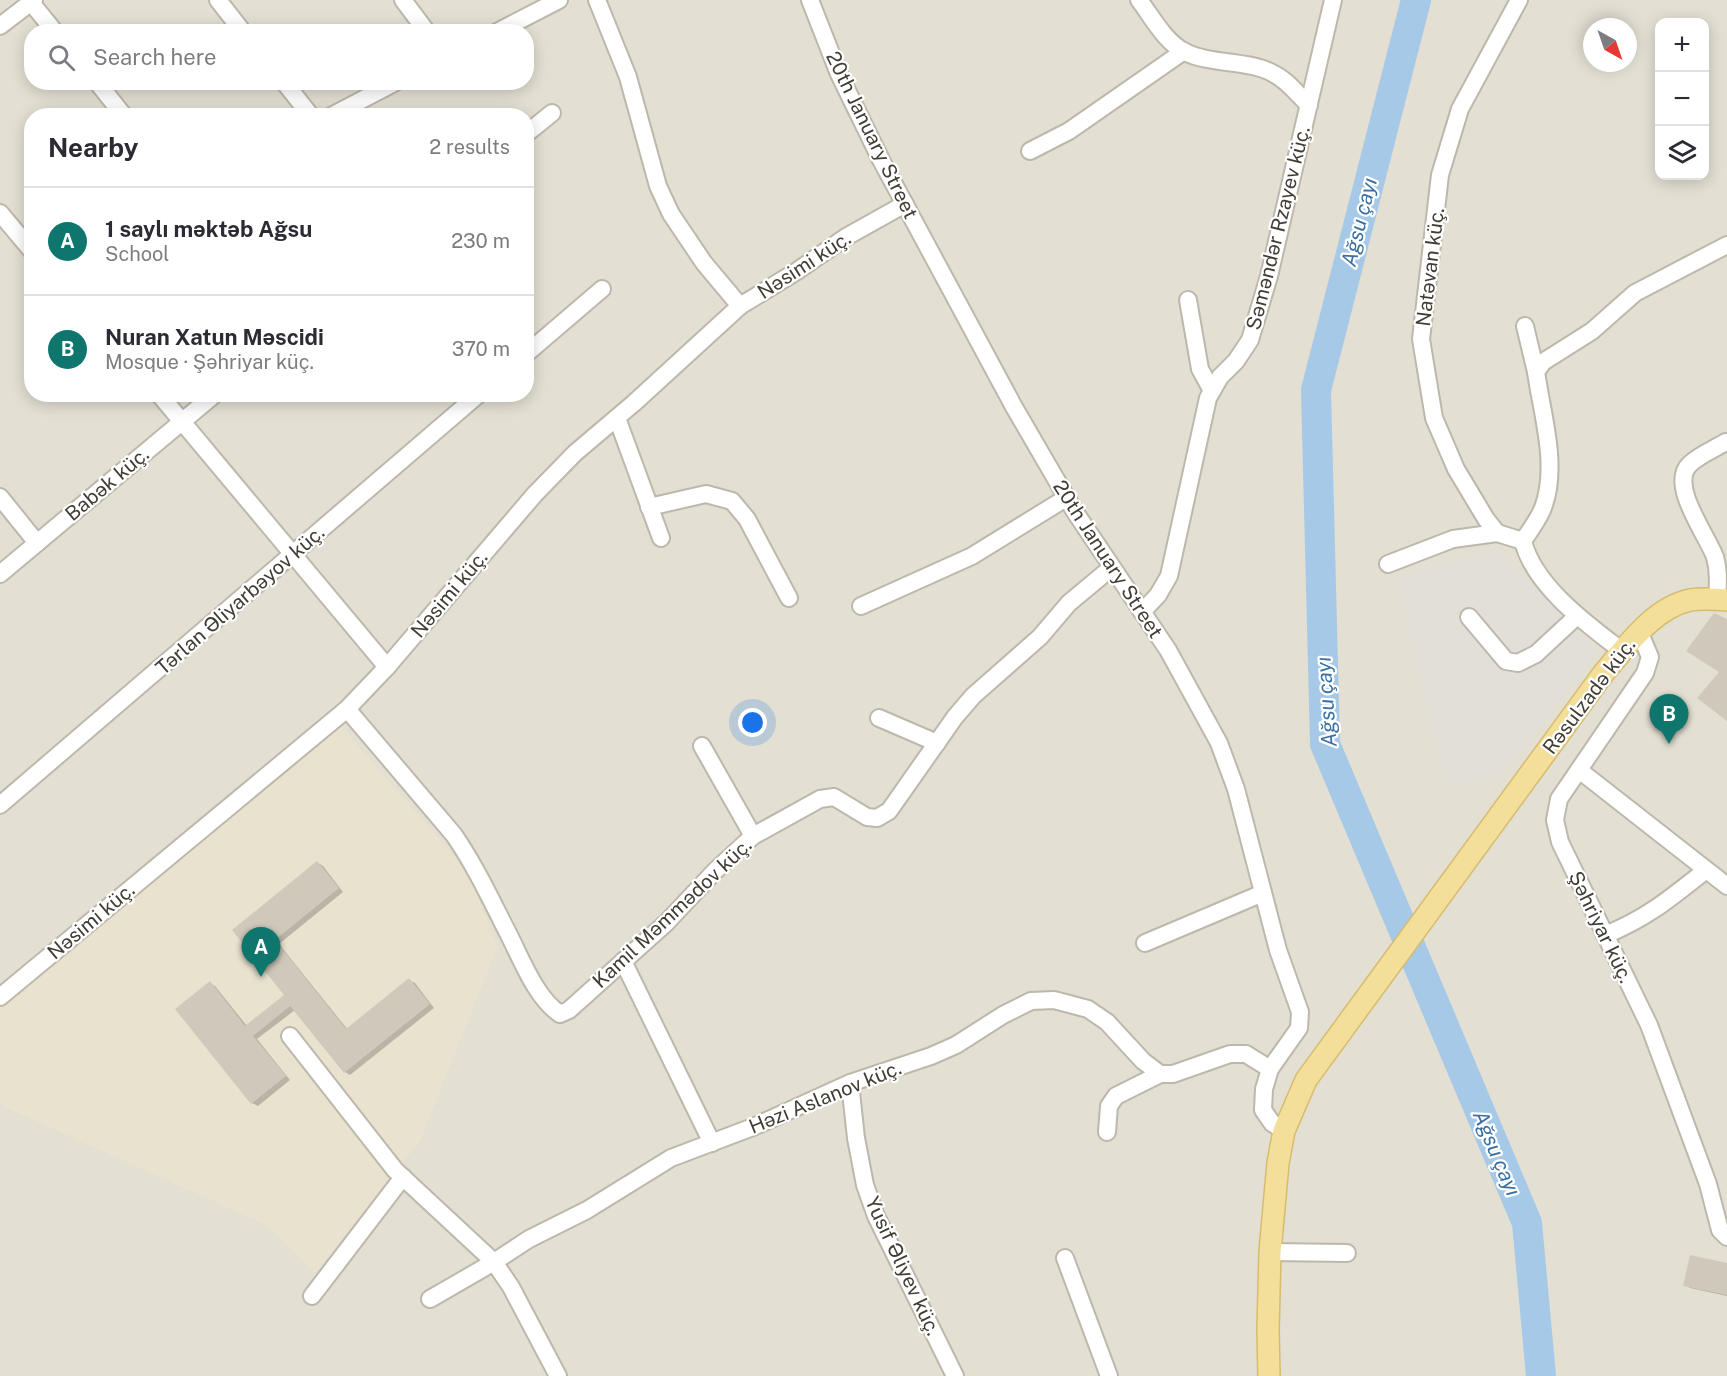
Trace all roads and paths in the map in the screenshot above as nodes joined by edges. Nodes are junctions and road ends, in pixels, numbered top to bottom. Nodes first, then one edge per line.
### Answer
1 (218, 0) edge
2 (403, 0) edge
3 (559, 0) edge
4 (597, 0) edge
5 (810, 0) edge
6 (1139, 0) edge
7 (1333, 0) edge
8 (1519, 0) edge
9 (31, 1) edge
10 (49, 24) edge
11 (237, 24) edge
12 (421, 24) edge
13 (512, 24) edge
14 (0, 26) edge
15 (1184, 51) junction
16 (103, 90) edge
17 (290, 90) edge
18 (381, 90) edge
19 (1309, 105) junction
20 (118, 108) edge
21 (305, 108) edge
22 (346, 108) edge
23 (552, 113) dead end
24 (534, 128) edge
25 (1030, 151) dead end
26 (905, 204) junction
27 (0, 213) edge
28 (24, 242) edge
29 (1727, 245) edge
30 (602, 289) dead end
31 (1188, 300) dead end
32 (740, 306) junction
33 (1525, 326) dead end
34 (534, 347) edge
35 (1536, 372) junction
36 (1211, 389) junction
37 (166, 402) edge
38 (206, 402) edge
39 (470, 402) edge
40 (617, 418) junction
41 (183, 421) junction
42 (1726, 442) edge
43 (0, 497) edge
44 (1066, 498) junction
45 (649, 507) junction
46 (1497, 533) junction
47 (661, 538) dead end
48 (1523, 541) junction
49 (37, 543) junction
50 (293, 555) junction
51 (1388, 564) dead end
52 (1111, 568) junction
53 (0, 574) edge
54 (789, 598) dead end
55 (1722, 599) edge
56 (861, 606) dead end
57 (1142, 612) junction
58 (1577, 616) junction
59 (1469, 617) dead end
60 (1639, 631) junction
61 (1622, 651) junction
62 (387, 667) junction
63 (346, 710) junction
64 (879, 718) dead end
65 (937, 743) junction
66 (702, 746) dead end
67 (1579, 770) junction
68 (0, 805) edge
69 (753, 836) junction
70 (1706, 870) junction
71 (1727, 886) edge
72 (1263, 893) junction
73 (1605, 935) junction
74 (1145, 943) dead end
75 (623, 962) junction
76 (0, 997) edge
77 (290, 1035) dead end
78 (1270, 1069) junction
79 (1160, 1074) junction
80 (849, 1083) junction
81 (1284, 1131) junction
82 (1107, 1132) dead end
83 (712, 1143) junction
84 (403, 1177) junction
85 (1727, 1237) edge
86 (1270, 1252) junction
87 (1347, 1253) dead end
88 (1065, 1258) dead end
89 (494, 1262) junction
90 (312, 1296) dead end
91 (430, 1299) dead end
92 (558, 1376) edge
93 (955, 1376) edge
94 (1109, 1376) edge
95 (1269, 1376) edge

1 - 11 street
2 - 12 street
3 - 13 street
4 - 32 street
5 - 26 street, 20th January Street
6 - 15 street
7 - 19 street, Səməndər Rzayev küç.
8 - 46 street, Natəvan küç.
9 - 10 street
9 - 14 street
15 - 19 street
15 - 25 street
16 - 20 street
17 - 21 street
18 - 22 street
19 - 36 street, Səməndər Rzayev küç.
23 - 24 street
26 - 32 street, Nəsimi küç.
26 - 44 street, 20th January Street
27 - 28 street
29 - 35 street
30 - 34 street
31 - 36 street
32 - 40 street, Nəsimi küç.
33 - 35 street
35 - 48 street
36 - 57 street, Səməndər Rzayev küç.
37 - 41 street
38 - 41 street, Babək küç.
39 - 50 street, Tərlan Əliyarbəyov küç.
40 - 45 street
40 - 62 street, Nəsimi küç.
41 - 49 street, Babək küç.
41 - 50 street
42 - 55 street
43 - 49 street
44 - 52 street, 20th January Street
44 - 56 street
45 - 47 street
45 - 54 street
46 - 48 street
46 - 51 street
48 - 58 street
49 - 53 street, Babək küç.
50 - 62 street
50 - 68 street, Tərlan Əliyarbəyov küç.
52 - 57 street, 20th January Street
52 - 65 street, Kamil Məmmədov küç.
55 - 60 main road, Rəsulzadə küç.
57 - 72 street, 20th January Street
58 - 59 street
58 - 61 street
60 - 61 main road, Rəsulzadə küç.
60 - 67 street, Şəhriyar küç.
61 - 81 main road, Rəsulzadə küç.
62 - 63 street, Nəsimi küç.
63 - 75 street, Kamil Məmmədov küç.
63 - 76 street, Nəsimi küç.
64 - 65 street
65 - 69 street, Kamil Məmmədov küç.
66 - 69 street
67 - 70 street
67 - 73 street, Şəhriyar küç.
69 - 75 street, Kamil Məmmədov küç.
70 - 71 street
70 - 73 street
72 - 74 street
72 - 78 street, 20th January Street
73 - 85 street, Şəhriyar küç.
75 - 83 street
77 - 84 street
78 - 79 street
78 - 81 street, 20th January Street
79 - 80 street, Həzi Aslanov küç.
79 - 82 street
80 - 83 street, Həzi Aslanov küç.
80 - 93 street, Yusif Əliyev küç.
81 - 86 main road, Rəsulzadə küç.
83 - 89 street, Həzi Aslanov küç.
84 - 89 street
84 - 90 street
86 - 87 street
86 - 95 main road, Rəsulzadə küç.
88 - 94 street
89 - 91 street, Həzi Aslanov küç.
89 - 92 street

